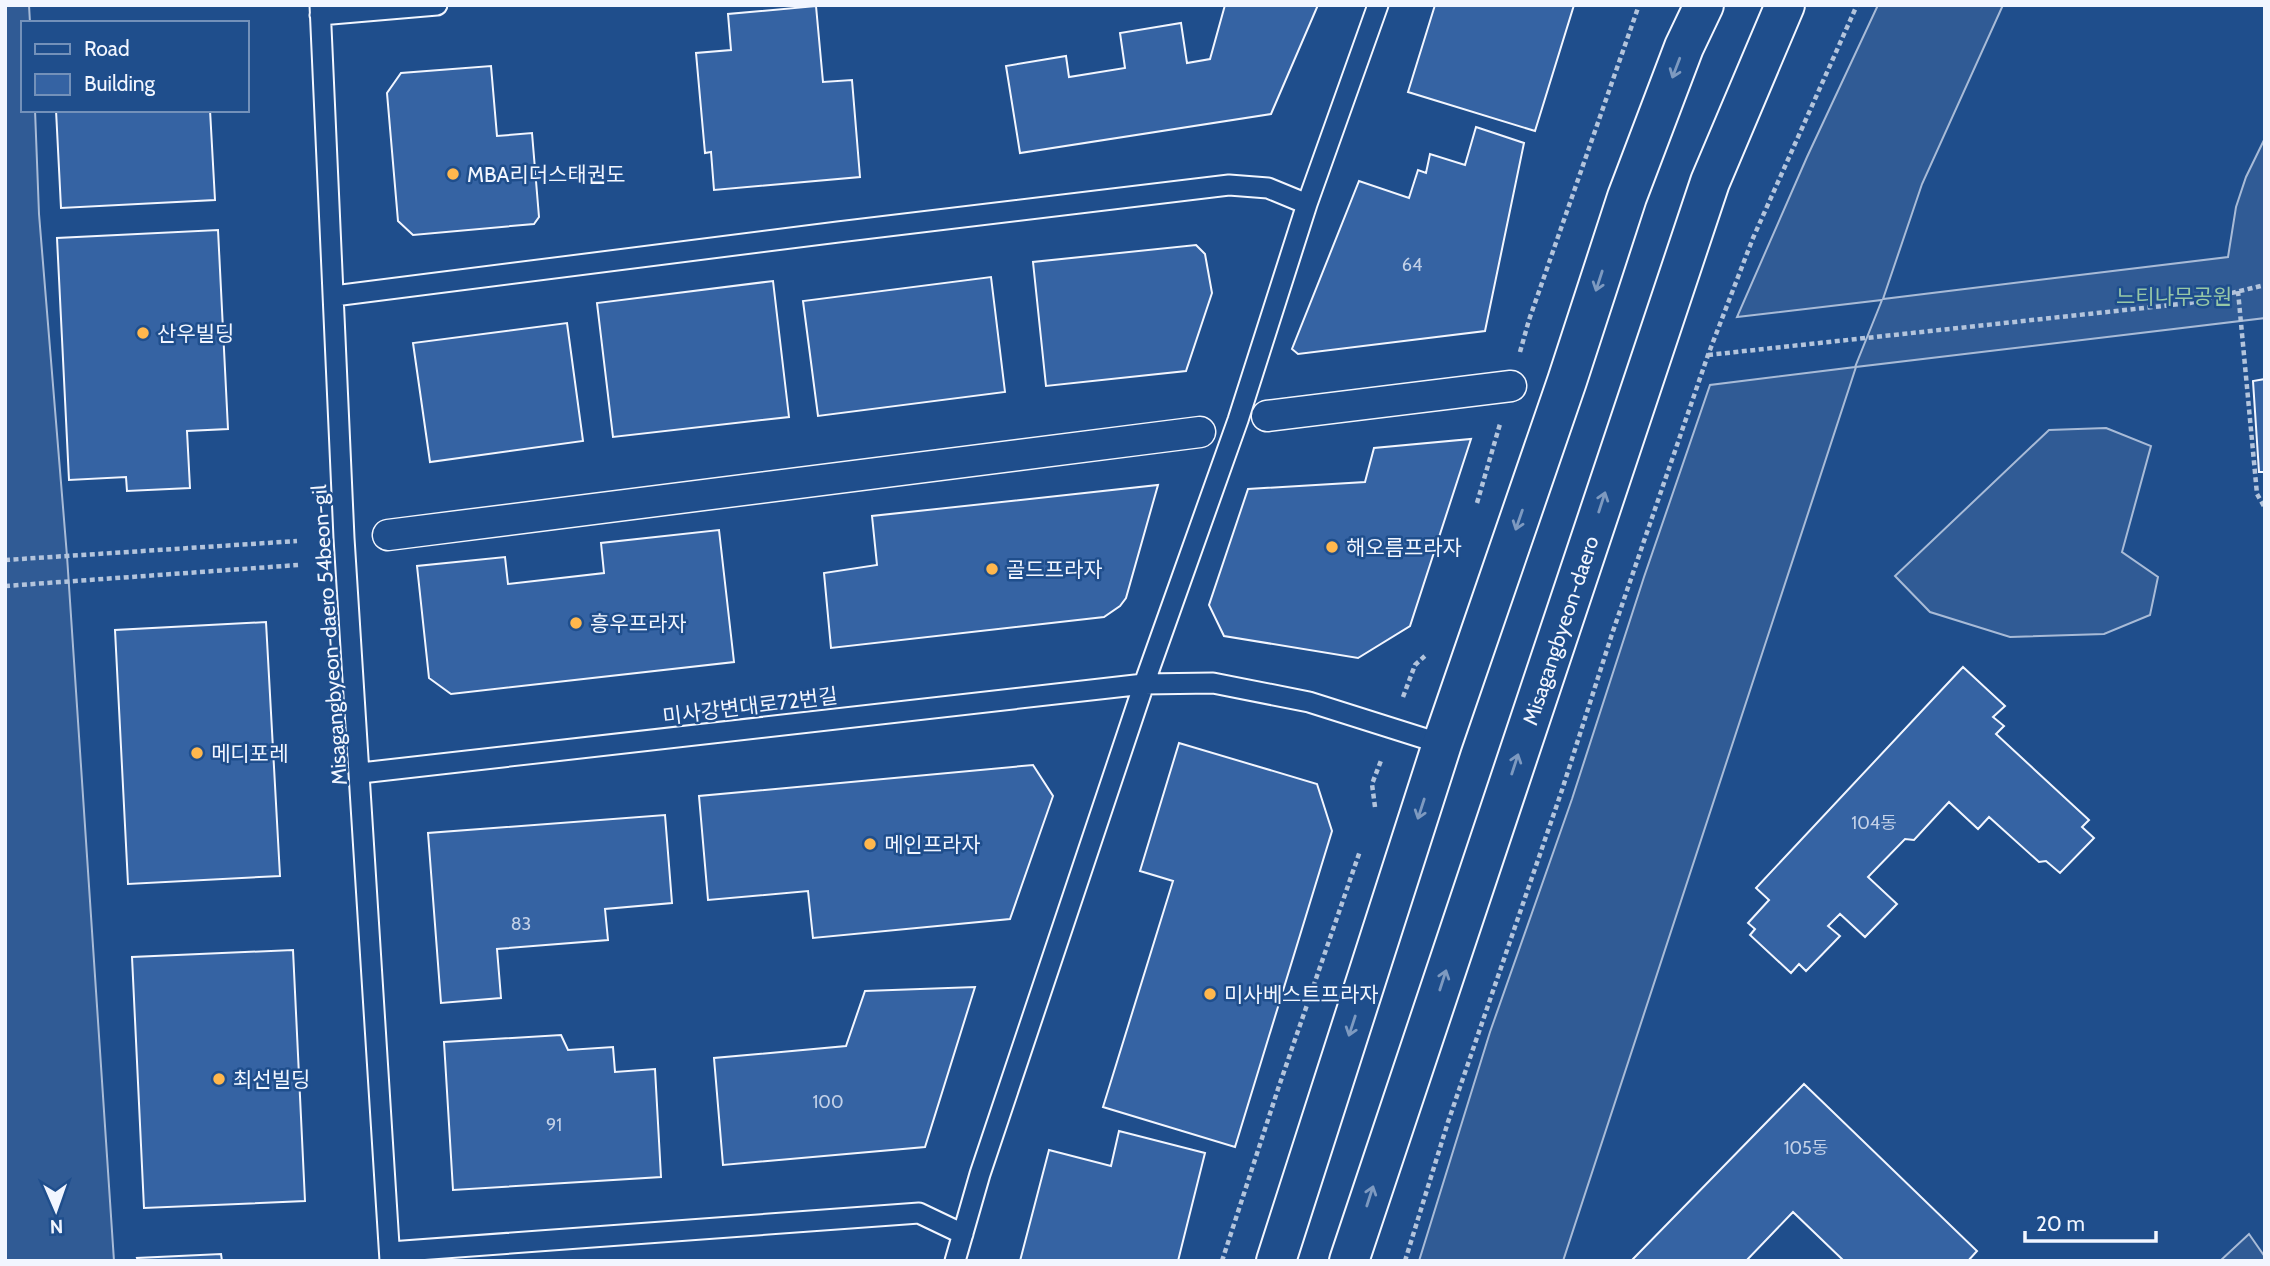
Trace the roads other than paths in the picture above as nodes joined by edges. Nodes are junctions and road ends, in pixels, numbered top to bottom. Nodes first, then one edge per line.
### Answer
1 (437, 5) edge
2 (1378, 5) edge
3 (1704, 5) edge
4 (1785, 5) edge
5 (320, 10) edge
6 (1307, 204) junction
7 (334, 296) junction
8 (1511, 386) road end
9 (1267, 416) dead end
10 (1200, 432) dead end
11 (388, 535) dead end
12 (1144, 684) junction
13 (1442, 744) junction
14 (361, 773) junction
15 (963, 1234) junction
16 (390, 1256) edge
17 (955, 1261) edge
18 (1276, 1261) edge
19 (1349, 1261) edge

1 - 5 lane
2 - 6 lane
3 -> 13 main road
19 -> 4 main road, Misagangbyeon-daero
5 - 7 lane, Misagangbyeon-daero 54beon-gil
6 - 7 lane
6 - 12 lane
7 - 14 lane, Misagangbyeon-daero 54beon-gil
8 - 9 street
10 - 11 street
12 - 13 lane, 미사강변대로72번길
12 - 14 lane, 미사강변대로72번길
12 - 15 lane
13 -> 18 main road
14 - 16 lane, Misagangbyeon-daero 54beon-gil
15 - 16 lane
15 - 17 lane

